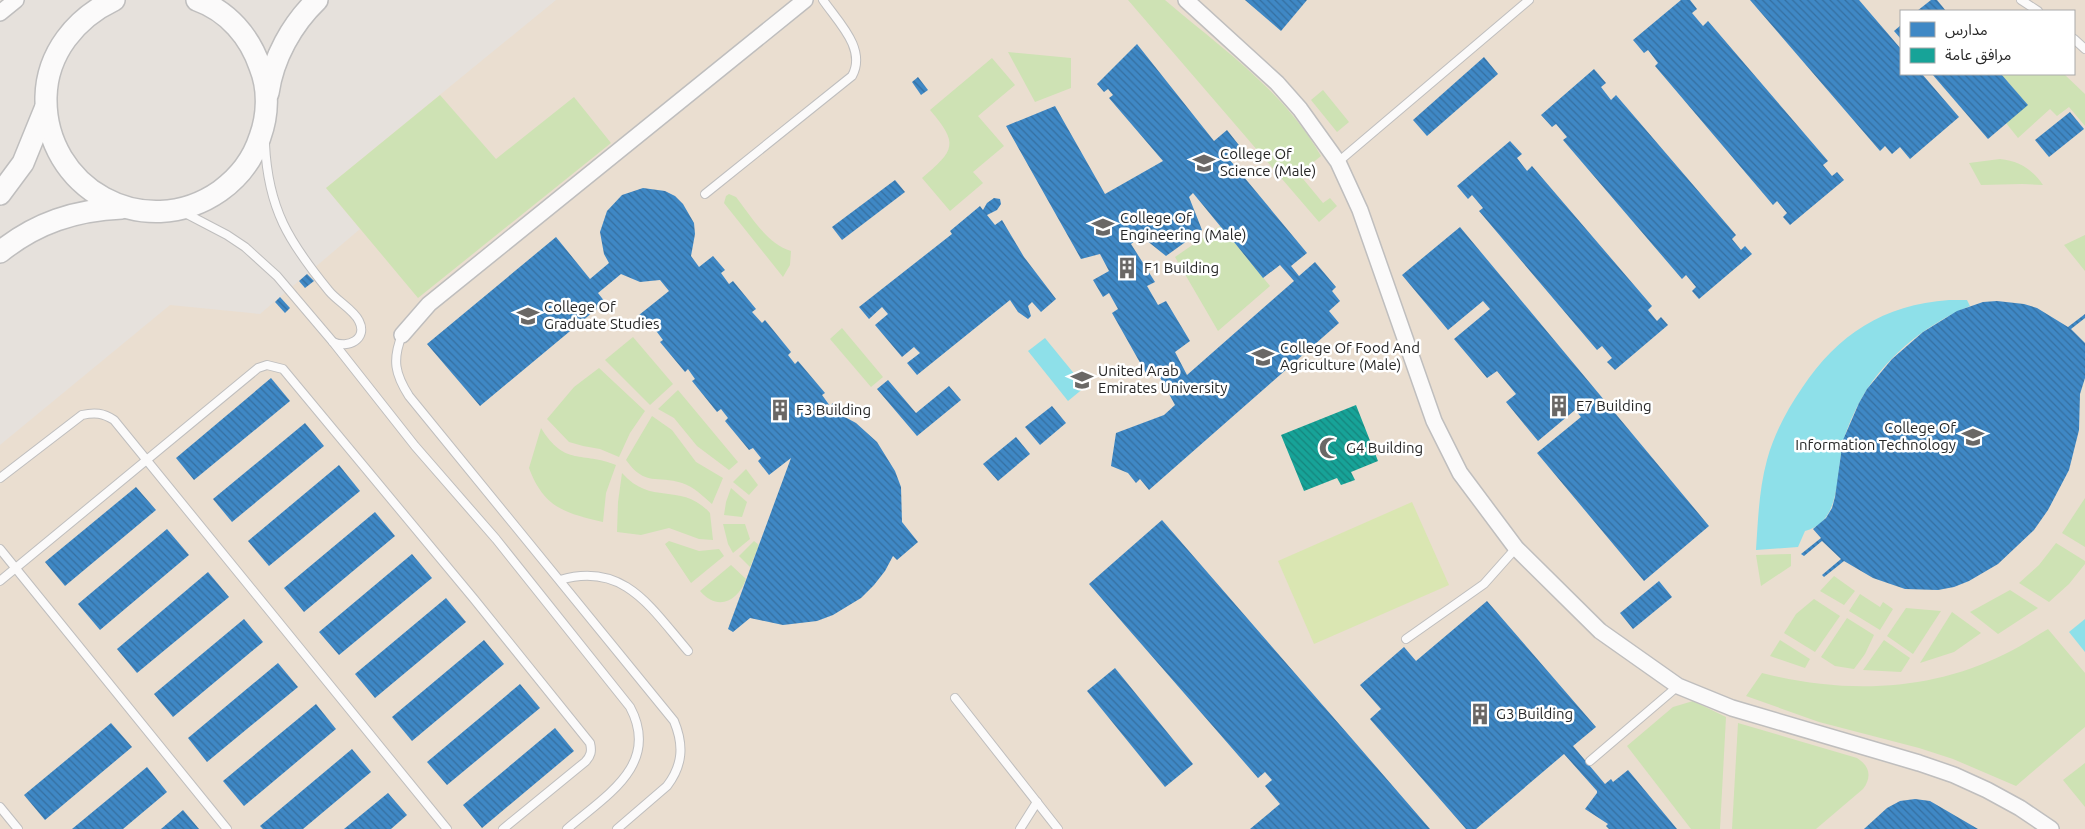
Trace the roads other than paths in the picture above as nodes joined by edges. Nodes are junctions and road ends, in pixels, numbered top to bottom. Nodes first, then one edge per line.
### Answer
1 (16, 0) edge
2 (114, 0) edge
3 (198, 0) edge
4 (317, 0) edge
5 (805, 0) edge
6 (823, 0) edge
7 (1186, 0) edge
8 (1529, 0) edge
9 (2021, 0) edge
10 (2036, 10) edge
11 (0, 13) edge
12 (2075, 39) edge
13 (2085, 49) edge
14 (46, 108) junction
15 (265, 119) junction
16 (1338, 162) junction
17 (0, 194) edge
18 (705, 194) dead end
19 (126, 207) junction
20 (178, 210) junction
21 (0, 252) edge
22 (402, 335) joint
23 (333, 342) junction
24 (147, 461) junction
25 (0, 478) edge
26 (1516, 548) junction
27 (0, 549) edge
28 (15, 568) junction
29 (560, 580) junction
30 (0, 581) edge
31 (1406, 639) dead end
32 (688, 651) dead end
33 (1678, 686) junction
34 (955, 698) dead end
35 (1590, 762) dead end
36 (1037, 802) junction
37 (0, 808) edge
38 (18, 829) edge
39 (227, 829) edge
40 (447, 829) edge
41 (504, 829) edge
42 (567, 829) edge
43 (618, 829) edge
44 (1020, 829) edge
45 (1058, 829) edge
46 (2051, 829) edge

1 - 11 street
2 - 14 main road
3 - 15 main road
4 - 15 main road
5 - 22 street
6 - 18 lane
7 - 16 street
8 - 16 lane
9 - 10 lane
12 - 13 lane
14 - 17 main road
14 - 19 main road
15 - 20 main road
15 - 23 lane
16 - 26 street
19 - 20 main road
19 - 21 main road
20 - 23 lane
22 - 29 lane
23 - 42 lane
24 - 25 lane
24 - 28 lane
24 - 40 lane
24 - 41 lane
26 - 31 lane
26 - 33 street
27 - 28 lane
28 - 30 lane
28 - 39 lane
29 - 32 lane
29 - 43 lane
33 - 35 lane
33 - 46 street
34 - 36 lane
36 - 44 lane
36 - 45 lane
37 - 38 lane

